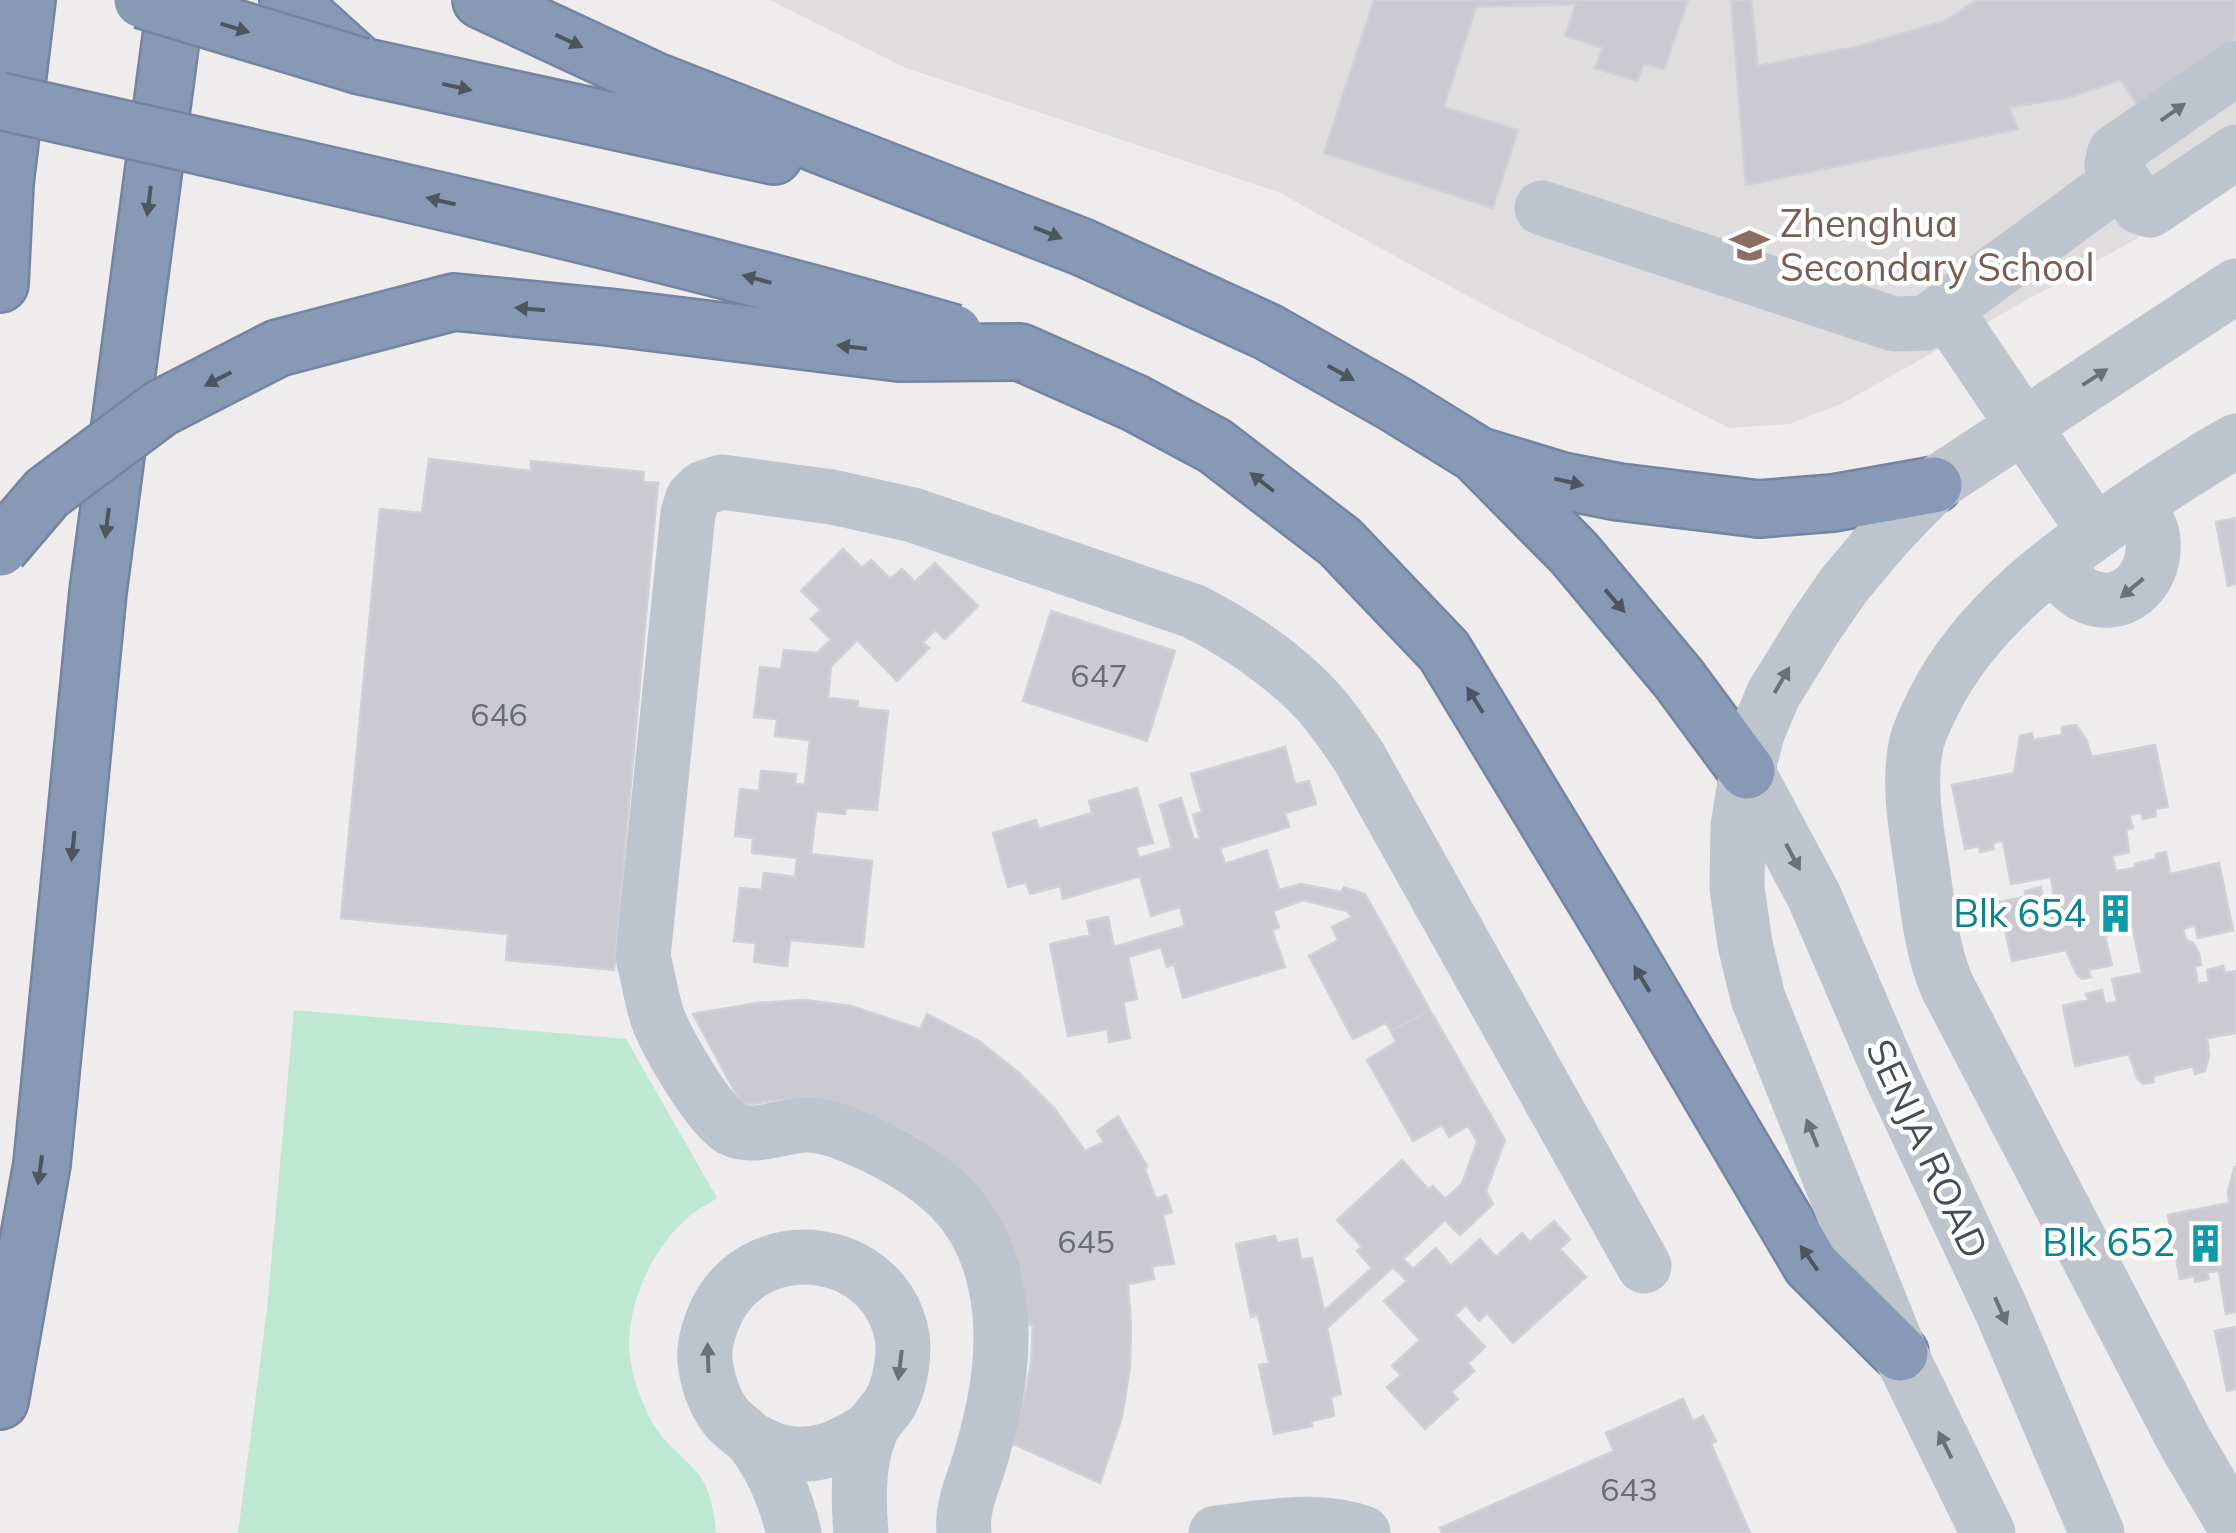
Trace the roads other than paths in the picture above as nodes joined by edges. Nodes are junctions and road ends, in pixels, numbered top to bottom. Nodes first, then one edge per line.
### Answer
1 (27, 0) edge
2 (142, 0) edge
3 (176, 0) edge
4 (288, 0) edge
5 (481, 0) edge
6 (361, 66) junction
7 (2236, 68) edge
8 (0, 101) edge
9 (2236, 152) edge
10 (2121, 180) junction
11 (958, 197) junction
12 (1542, 208) dead end
13 (0, 284) edge
14 (2236, 286) edge
15 (1948, 307) junction
16 (1020, 352) junction
17 (2023, 425) junction
18 (2236, 441) edge
19 (1476, 454) junction
20 (1934, 485) junction
21 (2095, 533) junction
22 (0, 548) edge
23 (1747, 771) junction
24 (1644, 1266) dead end
25 (1900, 1354) junction
26 (0, 1401) edge
27 (872, 1427) junction
28 (752, 1440) junction
29 (2236, 1528) edge
30 (862, 1531) edge
31 (794, 1533) edge
32 (964, 1533) edge
33 (1216, 1533) edge
34 (1363, 1533) edge
35 (1988, 1533) edge
36 (2097, 1533) edge

1 - 13 highway
2 -> 6 highway, bridge
3 -> 26 highway
4 - 6 highway
5 -> 11 highway
6 -> 11 highway
10 -> 7 street
16 -> 8 highway, bridge
9 - 10 street
10 - 15 street
11 -> 19 highway
12 - 15 street
17 -> 14 street
15 - 17 street
16 -> 22 highway, bridge
25 -> 16 highway
17 - 20 street
17 - 21 street
18 - 21 street
19 -> 20 highway
19 -> 23 highway
23 -> 20 street
21 - 29 street
25 -> 23 street
23 -> 36 street, SENJA ROAD
24 - 32 street
35 -> 25 street
27 - 28 street
28 -> 27 street
27 - 30 street
28 - 31 street
33 - 34 street

